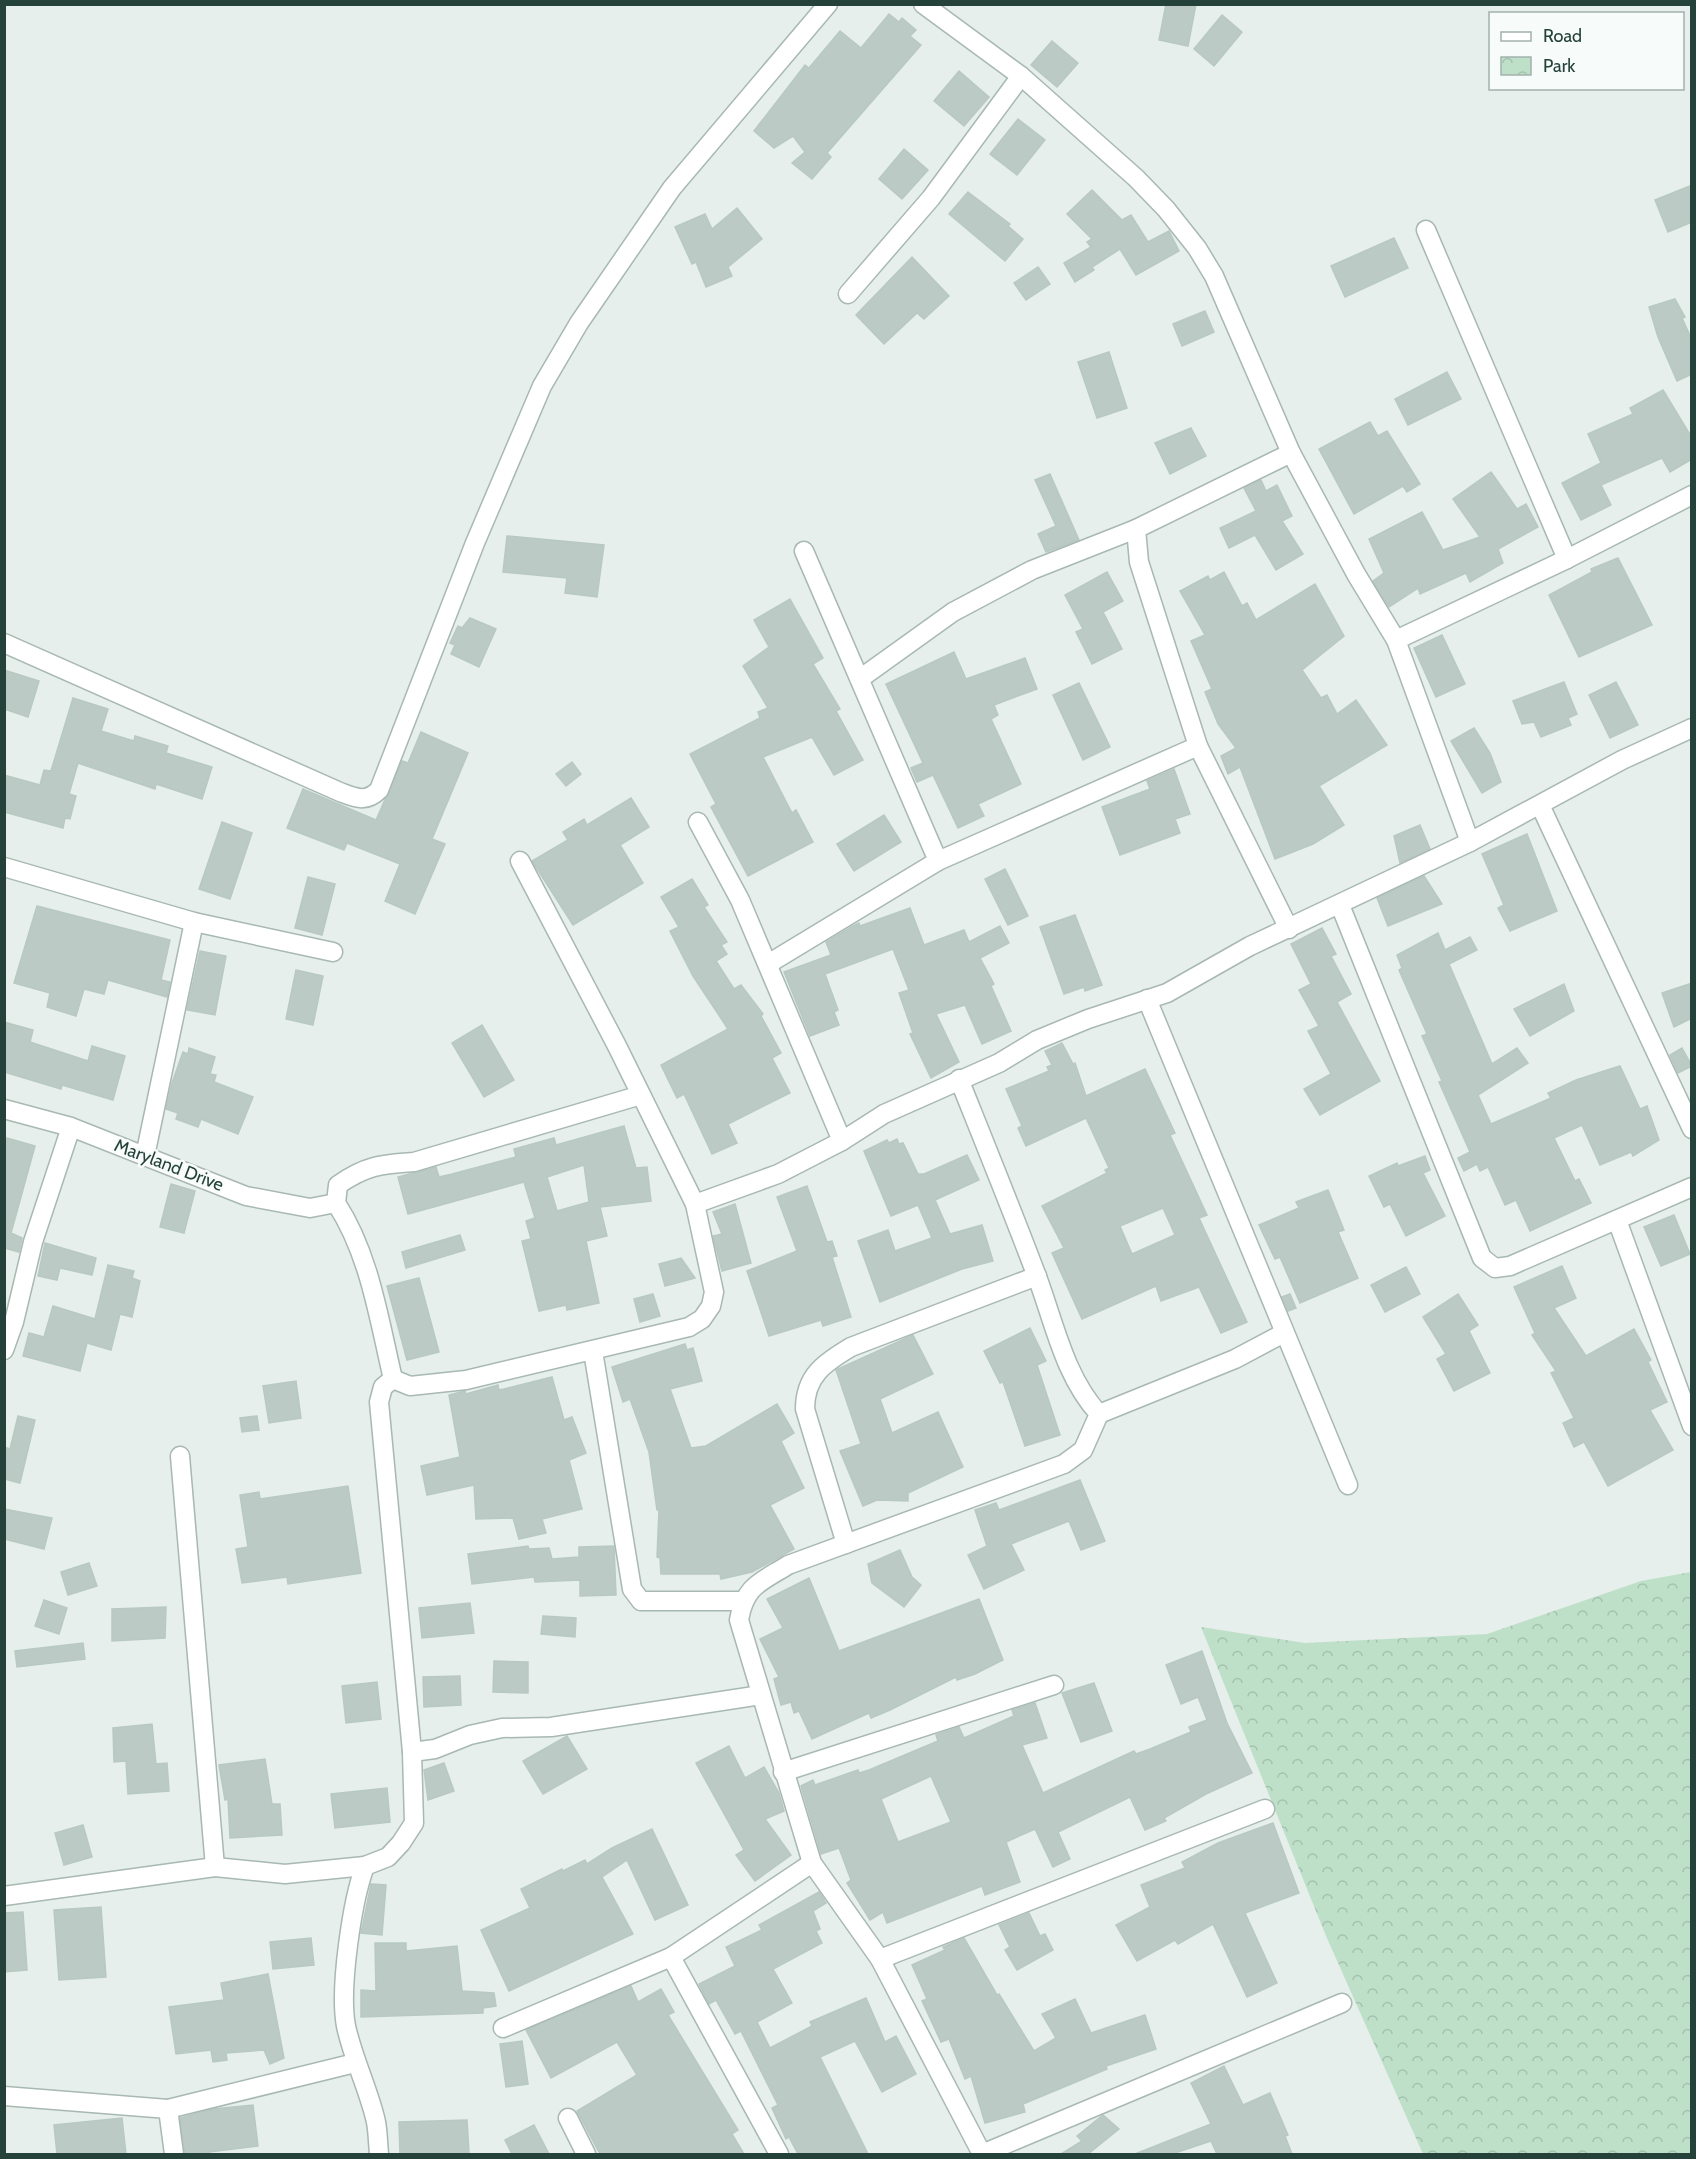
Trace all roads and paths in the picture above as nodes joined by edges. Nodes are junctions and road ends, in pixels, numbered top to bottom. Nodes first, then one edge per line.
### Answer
1 (828, 4) edge
2 (923, 4) edge
3 (1021, 76) junction
4 (1426, 230) dead end
5 (848, 294) dead end
6 (1291, 453) junction
7 (1692, 495) edge
8 (1136, 529) junction
9 (804, 550) dead end
10 (1567, 559) junction
11 (1396, 640) junction
12 (4, 643) edge
13 (861, 678) junction
14 (1692, 728) edge
15 (1198, 746) junction
16 (1540, 805) junction
17 (698, 822) dead end
18 (1470, 842) junction
19 (520, 861) dead end
20 (938, 861) junction
21 (4, 867) edge
22 (1340, 905) junction
23 (194, 922) junction
24 (1289, 929) junction
25 (333, 952) dead end
26 (768, 964) junction
27 (1147, 999) junction
28 (959, 1078) junction
29 (641, 1095) junction
30 (4, 1108) edge
31 (70, 1127) junction
32 (1692, 1129) edge
33 (842, 1141) junction
34 (145, 1156) junction
35 (1692, 1186) edge
36 (336, 1203) junction
37 (695, 1204) junction
38 (1617, 1220) junction
39 (1037, 1276) junction
40 (1284, 1333) junction
41 (4, 1350) edge
42 (593, 1352) junction
43 (393, 1379) junction
44 (1099, 1414) junction
45 (1692, 1426) edge
46 (180, 1456) dead end
47 (1348, 1485) dead end
48 (846, 1544) junction
49 (742, 1601) junction
50 (1054, 1685) dead end
51 (761, 1695) junction
52 (412, 1752) junction
53 (783, 1772) junction
54 (1265, 1809) dead end
55 (812, 1863) junction
56 (365, 1866) junction
57 (215, 1867) junction
58 (4, 1896) edge
59 (671, 1957) junction
60 (880, 1959) junction
61 (1342, 2003) dead end
62 (503, 2028) dead end
63 (355, 2063) junction
64 (4, 2096) edge
65 (168, 2109) junction
66 (568, 2118) dead end
67 (174, 2154) edge
68 (378, 2154) edge
69 (586, 2154) edge
70 (780, 2154) edge

1 - 12 street
2 - 3 street
3 - 5 street
3 - 6 street
4 - 10 street
6 - 8 street
6 - 11 street
7 - 10 street
8 - 13 street
8 - 15 street
9 - 13 street
10 - 11 street
11 - 18 street
13 - 20 street
14 - 16 street
15 - 20 street
15 - 24 street
16 - 18 street
16 - 32 street
17 - 26 street
18 - 22 street
19 - 29 street
20 - 26 street
21 - 23 street
22 - 24 street
22 - 38 street
23 - 25 street
23 - 34 street
24 - 27 street
26 - 33 street
27 - 28 street
27 - 40 street
28 - 33 street
28 - 39 street
29 - 36 street
29 - 37 street
30 - 31 street, Maryland Drive
31 - 34 street, Maryland Drive
31 - 41 street
33 - 37 street
34 - 36 street, Maryland Drive
35 - 38 street
36 - 43 street
37 - 42 street
38 - 45 street
39 - 44 street
39 - 48 street
40 - 44 street
40 - 47 street
42 - 43 street
42 - 49 street
43 - 52 street
44 - 48 street
46 - 57 street
48 - 49 street
49 - 51 street
50 - 53 street
51 - 52 street
51 - 53 street
52 - 56 street
53 - 55 street
54 - 60 street
55 - 59 street
55 - 60 street
56 - 57 street
56 - 63 street
57 - 58 street
59 - 62 street
59 - 70 street
60 - 61 street
63 - 65 street
63 - 68 street
64 - 65 street
65 - 67 street
66 - 69 street

